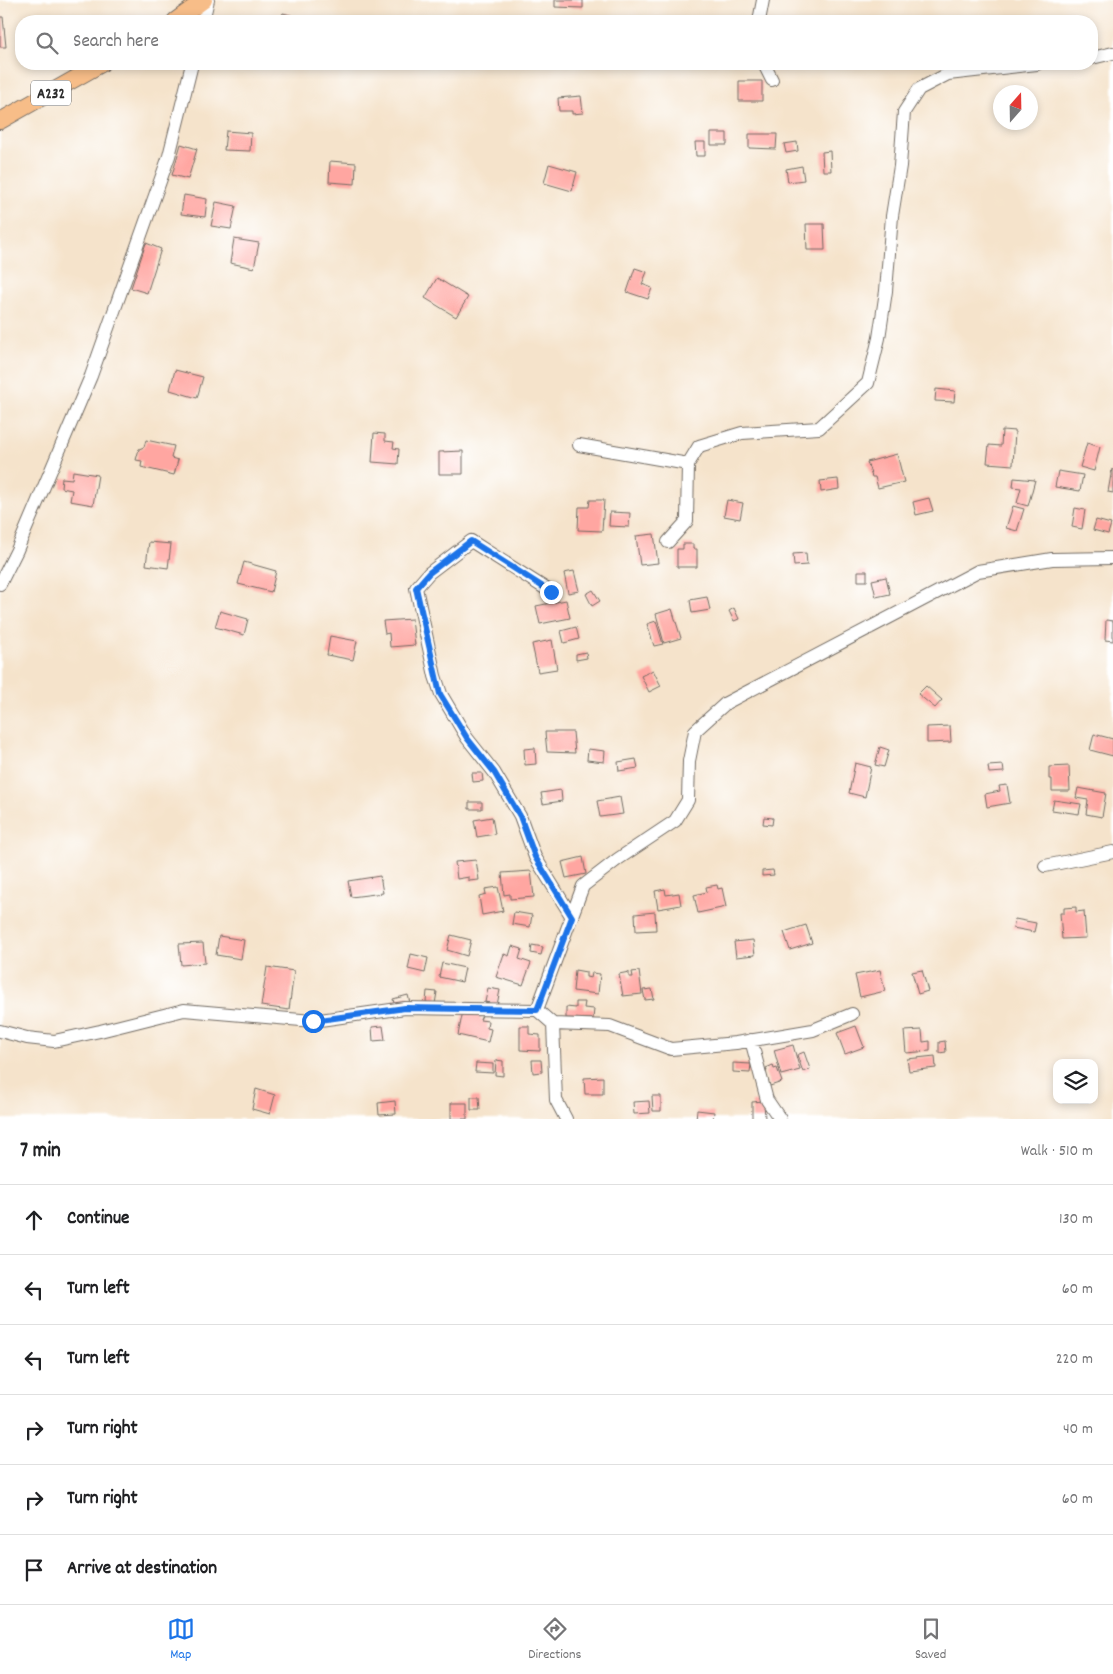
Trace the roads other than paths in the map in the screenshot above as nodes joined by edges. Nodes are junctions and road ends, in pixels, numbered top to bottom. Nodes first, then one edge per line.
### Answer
1 (204, 0) edge
2 (208, 0) edge
3 (763, 0) edge
4 (183, 15) edge
5 (204, 15) edge
6 (760, 15) edge
7 (1113, 53) edge
8 (1098, 57) edge
9 (90, 70) edge
10 (190, 70) edge
11 (767, 70) edge
12 (984, 70) edge
13 (772, 80) dead end
14 (0, 121) edge
15 (579, 445) dead end
16 (688, 464) junction
17 (668, 542) dead end
18 (1113, 558) edge
19 (0, 584) edge
20 (551, 592) dead end
21 (1113, 852) edge
22 (1045, 866) dead end
23 (572, 917) junction
24 (537, 1010) junction
25 (852, 1014) dead end
26 (553, 1024) junction
27 (0, 1032) edge
28 (751, 1040) junction
29 (566, 1119) edge
30 (780, 1119) edge

1 - 4 main road
2 - 5 street
3 - 6 street
7 - 8 street
9 - 14 main road, A232
10 - 19 street
11 - 13 street
12 - 16 street
15 - 16 street
16 - 17 street
18 - 23 street
20 - 23 street
21 - 22 street
23 - 24 street
24 - 26 street
24 - 27 street
25 - 28 street
26 - 28 street
26 - 29 street
28 - 30 street

